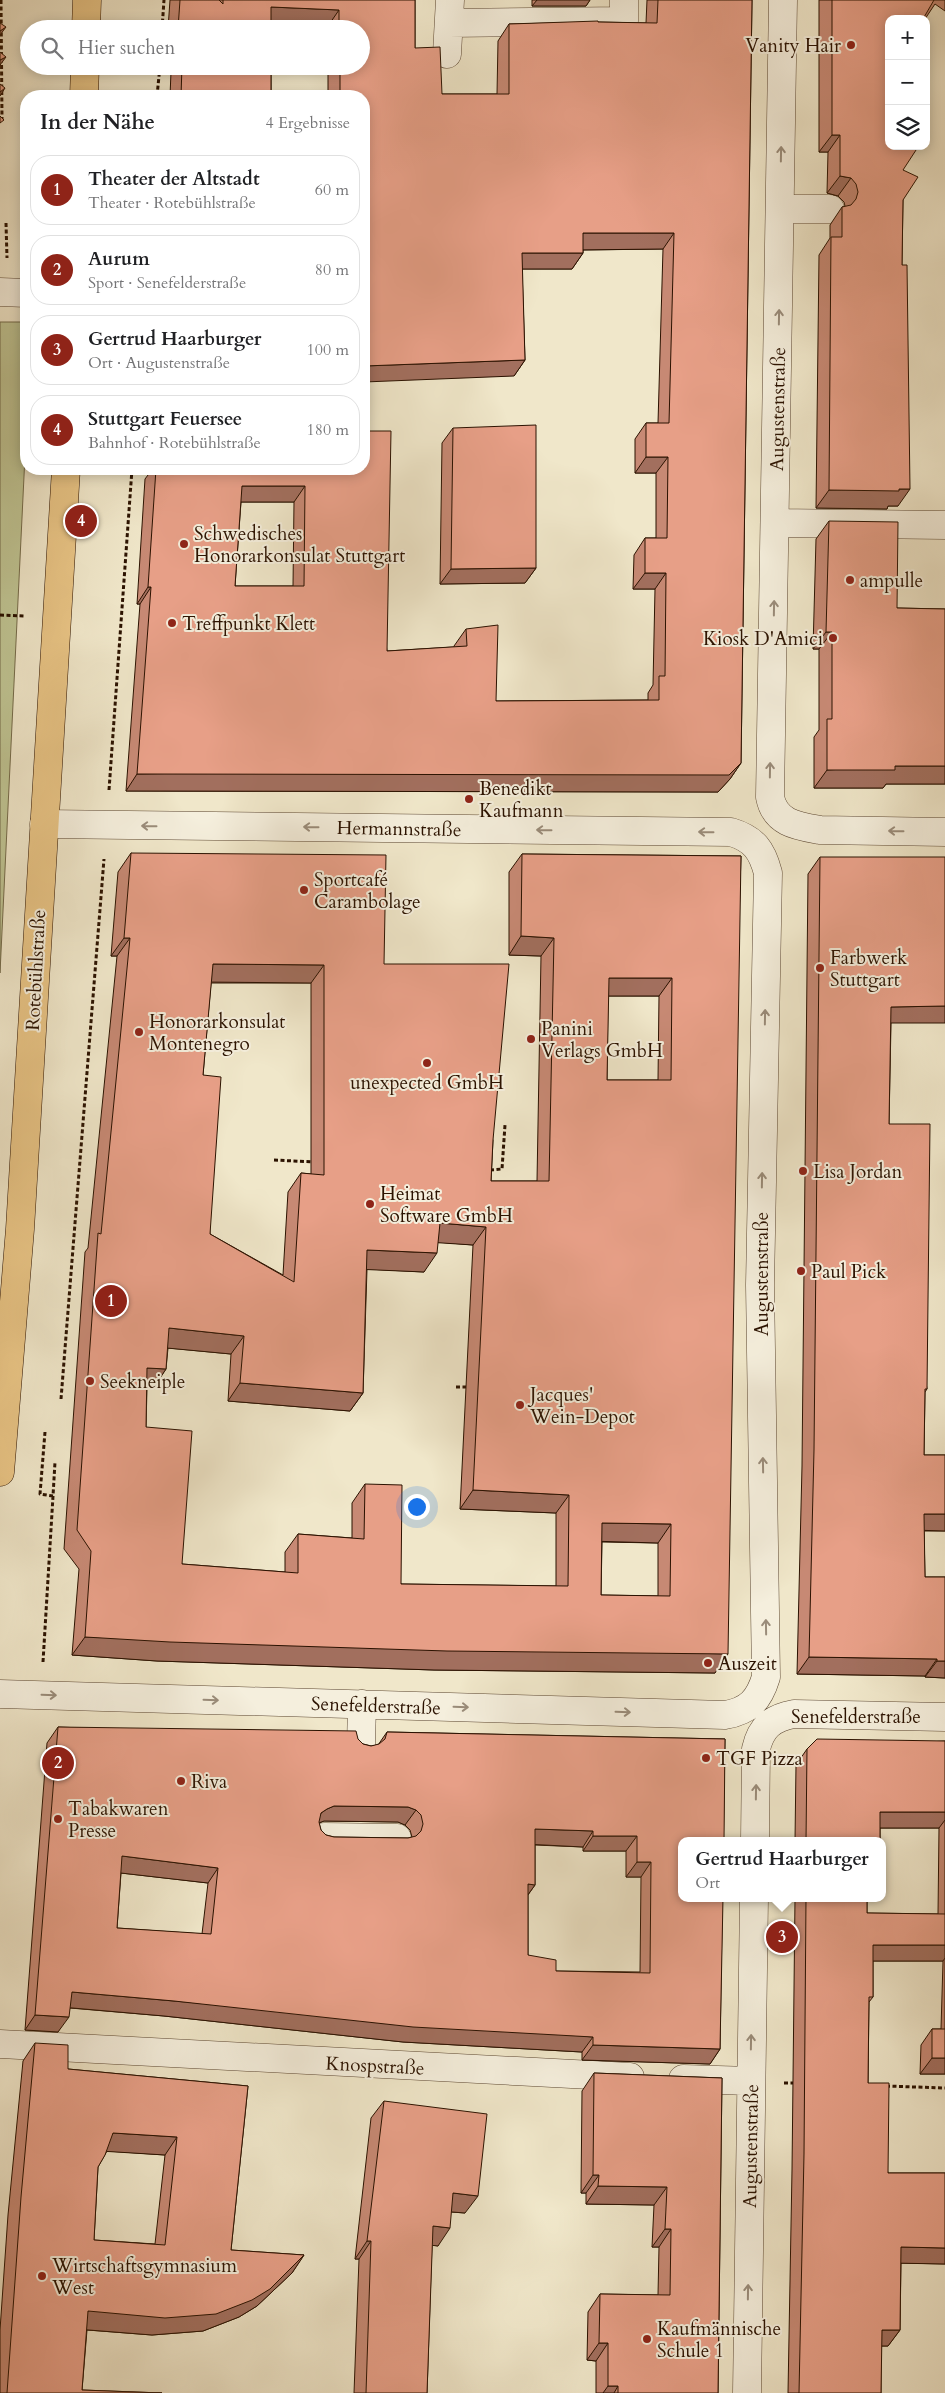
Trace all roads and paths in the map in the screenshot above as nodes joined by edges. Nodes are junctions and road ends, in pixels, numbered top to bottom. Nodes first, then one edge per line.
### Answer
1 (1, 0) edge
2 (87, 0) edge
3 (164, 0) edge
4 (624, 0) edge
5 (783, 0) edge
6 (449, 11) edge
7 (86, 20) edge
8 (163, 20) edge
9 (447, 54) dead end
10 (85, 75) edge
11 (159, 75) edge
12 (84, 90) edge
13 (158, 90) edge
14 (2, 120) edge
15 (830, 209) dead end
16 (780, 210) junction
17 (0, 292) edge
18 (20, 293) edge
19 (66, 475) edge
20 (132, 475) edge
21 (776, 523) junction
22 (945, 525) edge
23 (778, 816) junction
24 (44, 824) junction
25 (107, 825) junction
26 (945, 832) edge
27 (752, 843) junction
28 (504, 1125) dead end
29 (274, 1160) dead end
30 (317, 1162) dead end
31 (487, 1170) edge
32 (6, 1311) edge
33 (456, 1387) dead end
34 (466, 1387) dead end
35 (60, 1399) dead end
36 (45, 1432) dead end
37 (55, 1462) dead end
38 (0, 1472) edge
39 (53, 1496) junction
40 (0, 1694) edge
41 (42, 1695) junction
42 (362, 1704) junction
43 (760, 1715) junction
44 (945, 1717) edge
45 (361, 1746) edge
46 (324, 1837) edge
47 (755, 1837) edge
48 (397, 1838) edge
49 (754, 1902) edge
50 (0, 2044) edge
51 (751, 2081) junction
52 (799, 2083) dead end
53 (885, 2086) edge
54 (945, 2088) edge
55 (747, 2393) edge

1 - 14 path
2 - 7 main road
3 - 8 path
4 - 6 street
16 -> 5 street, Augustenstraße
6 - 9 street
10 - 12 main road
11 - 13 path
15 - 16 street
21 -> 16 street, Augustenstraße
17 - 18 street
19 - 24 main road, Rotebühlstraße
20 - 25 path
21 - 22 street
23 -> 21 street, Augustenstraße
26 -> 23 street
23 - 27 street
24 - 25 street, Hermannstraße
24 - 32 main road, Rotebühlstraße
27 -> 25 street, Hermannstraße
25 - 35 path
43 -> 27 street, Augustenstraße
28 - 31 path
29 - 30 path
32 - 38 main road, Rotebühlstraße
33 - 34 path
36 - 39 path
37 - 39 path
39 - 41 path
40 - 41 street, Senefelderstraße
41 -> 42 street, Senefelderstraße
42 -> 43 street, Senefelderstraße
42 - 45 street
43 - 44 street, Senefelderstraße
47 -> 43 street, Augustenstraße
46 - 48 street
51 -> 49 street, Augustenstraße
50 - 51 street, Knospstraße
51 - 52 path
55 -> 51 street, Augustenstraße
53 - 54 path

